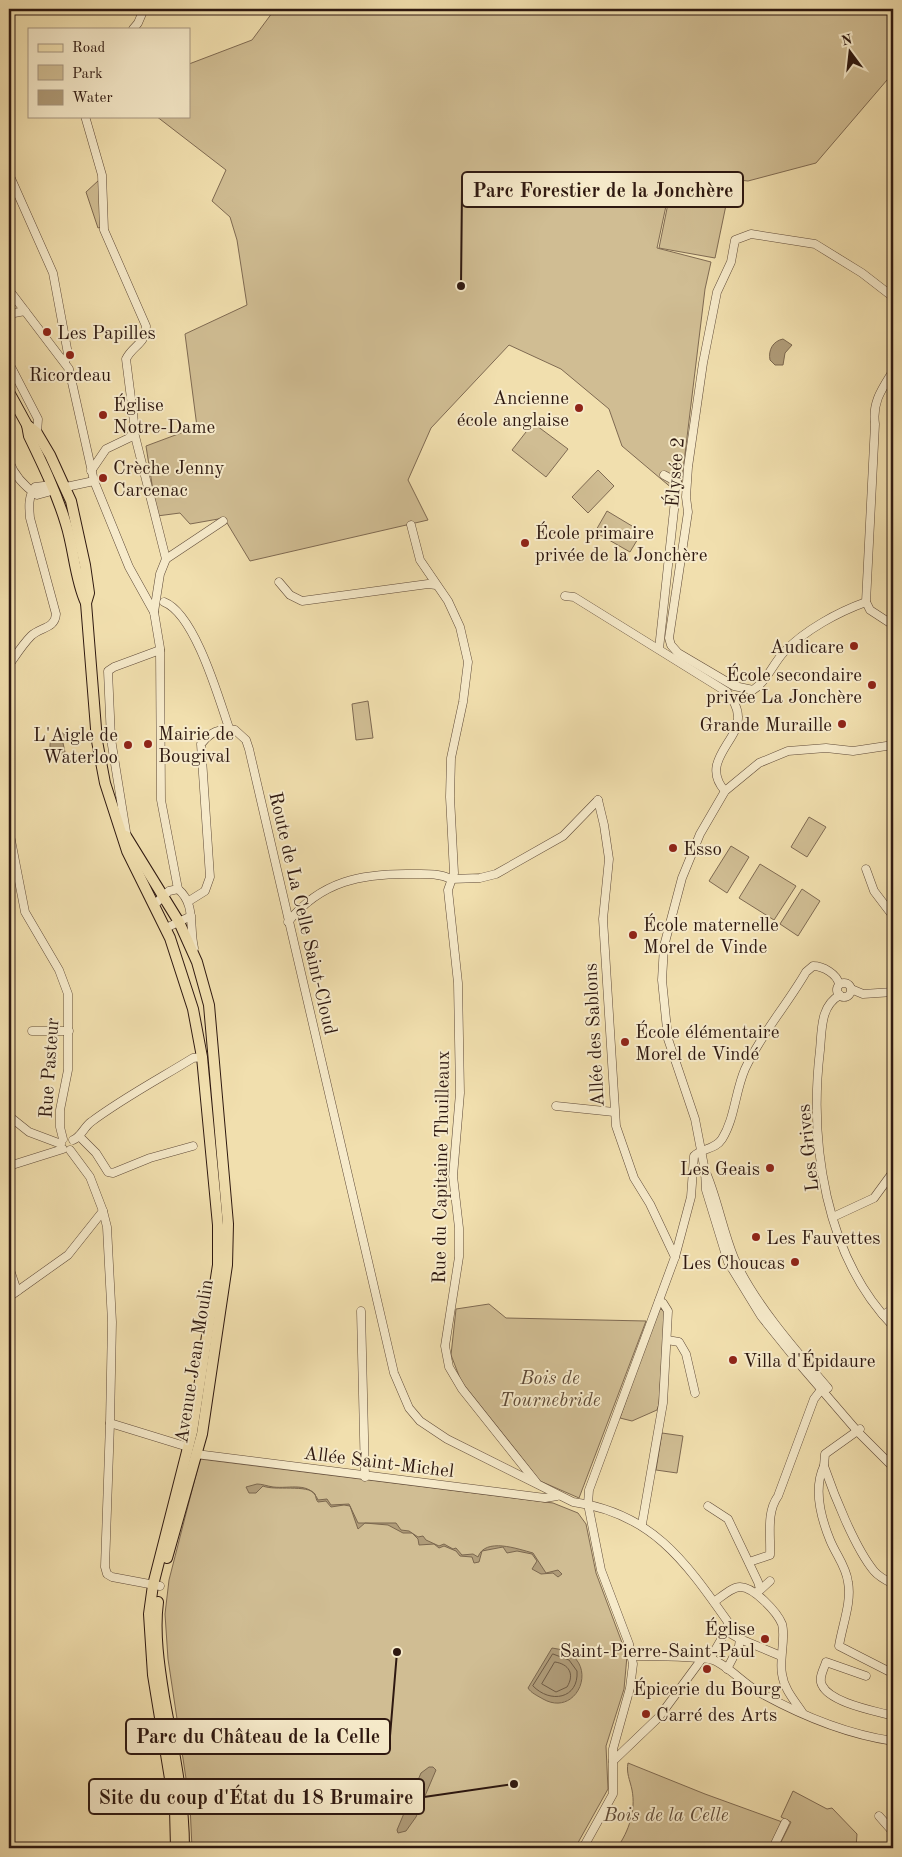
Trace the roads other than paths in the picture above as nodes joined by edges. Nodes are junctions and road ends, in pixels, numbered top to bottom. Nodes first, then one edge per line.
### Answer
1 (144, 9) edge
2 (134, 28) edge
3 (86, 118) edge
4 (9, 174) edge
5 (9, 290) edge
6 (893, 297) edge
7 (25, 311) junction
8 (9, 314) edge
9 (65, 362) junction
10 (9, 363) edge
11 (893, 371) edge
12 (9, 392) edge
13 (27, 425) junction
14 (134, 432) junction
15 (37, 434) junction
16 (9, 461) edge
17 (91, 471) junction
18 (664, 475) dead end
19 (94, 481) junction
20 (52, 485) junction
21 (66, 487) junction
22 (32, 492) junction
23 (224, 520) dead end
24 (411, 525) dead end
25 (166, 559) junction
26 (279, 582) dead end
27 (436, 585) junction
28 (565, 596) dead end
29 (164, 602) dead end
30 (866, 602) junction
31 (86, 603) junction
32 (154, 612) junction
33 (893, 626) edge
34 (659, 649) junction
35 (160, 650) junction
36 (9, 664) edge
37 (229, 728) junction
38 (893, 745) edge
39 (102, 774) junction
40 (120, 784) junction
41 (725, 791) junction
42 (120, 826) junction
43 (9, 830) edge
44 (127, 838) junction
45 (866, 869) dead end
46 (450, 878) junction
47 (178, 889) junction
48 (166, 894) junction
49 (189, 901) junction
50 (155, 904) junction
51 (191, 916) junction
52 (893, 916) edge
53 (179, 922) junction
54 (288, 922) junction
55 (166, 928) junction
56 (197, 962) junction
57 (893, 962) edge
58 (839, 984) junction
59 (893, 984) edge
60 (851, 989) junction
61 (893, 992) edge
62 (840, 995) junction
63 (32, 1030) dead end
64 (69, 1031) junction
65 (202, 1057) junction
66 (556, 1106) dead end
67 (614, 1112) junction
68 (9, 1116) edge
69 (76, 1138) junction
70 (65, 1146) junction
71 (193, 1146) dead end
72 (702, 1151) junction
73 (9, 1166) edge
74 (893, 1172) edge
75 (103, 1211) junction
76 (833, 1217) junction
77 (675, 1257) junction
78 (9, 1267) edge
79 (17, 1290) junction
80 (9, 1297) edge
81 (659, 1301) junction
82 (893, 1309) edge
83 (361, 1311) dead end
84 (883, 1315) junction
85 (893, 1326) edge
86 (668, 1340) junction
87 (823, 1387) junction
88 (695, 1393) dead end
89 (110, 1423) junction
90 (859, 1430) junction
91 (192, 1450) junction
92 (893, 1460) edge
93 (824, 1466) junction
94 (893, 1467) edge
95 (365, 1477) junction
96 (539, 1485) junction
97 (557, 1496) junction
98 (588, 1504) junction
99 (708, 1506) dead end
100 (642, 1524) junction
101 (750, 1562) junction
102 (770, 1581) dead end
103 (893, 1584) edge
104 (157, 1585) junction
105 (758, 1591) junction
106 (714, 1602) junction
107 (726, 1630) junction
108 (740, 1639) junction
109 (633, 1656) junction
110 (781, 1656) junction
111 (706, 1659) junction
112 (727, 1669) junction
113 (890, 1672) dead end
114 (866, 1676) dead end
115 (802, 1712) junction
116 (893, 1716) edge
117 (893, 1741) edge
118 (613, 1761) junction
119 (879, 1816) dead end
120 (785, 1823) dead end
121 (893, 1832) edge
122 (176, 1848) edge
123 (184, 1848) edge
124 (583, 1848) edge
125 (773, 1848) edge

1 - 2 street
3 - 14 street
4 - 9 street
5 - 7 street
6 - 30 street, Élysée 2
7 - 8 street
7 - 9 street
9 - 17 street
10 - 15 street
11 - 30 street
12 - 13 main road
13 - 15 main road
13 - 20 main road
14 - 17 street
14 - 25 street
15 - 21 main road
16 - 22 street
17 - 19 street
18 - 34 street
19 - 21 street
19 - 32 street
20 - 21 main road
20 - 22 street
20 - 31 main road
21 - 31 main road
22 - 36 street
23 - 25 street
24 - 27 street, Rue du Capitaine Thuilleaux
25 - 32 street
26 - 27 street
27 - 46 street, Rue du Capitaine Thuilleaux
28 - 34 street
29 - 37 street
30 - 33 street
31 - 39 main road
32 - 35 street
34 - 41 street
35 - 40 street
35 - 47 street
37 - 49 street
37 - 54 street, Route de La Celle Saint-Cloud
38 - 41 street
39 - 40 street
39 - 42 main road
40 - 44 street
41 - 72 street
42 - 44 main road, Avenue Jean Moulin
42 - 50 main road, Avenue Jean Moulin
43 - 64 street, Rue Pasteur
44 - 48 main road, Avenue Jean Moulin
45 - 52 street
46 - 54 street
46 - 67 street, Allée des Sablons
46 - 96 street, Rue du Capitaine Thuilleaux
47 - 48 street
47 - 49 street
48 - 50 street
48 - 53 main road, Avenue Jean Moulin
49 - 51 street
50 - 55 main road, Avenue Jean Moulin
51 - 53 street
51 - 56 street
53 - 55 street
53 - 56 main road, Avenue Jean Moulin
54 - 96 street, Route de La Celle Saint-Cloud
55 - 65 main road, Avenue Jean Moulin
56 - 91 main road, Avenue Jean Moulin
57 - 59 street
58 - 60 street
58 - 62 street
58 - 72 street
60 - 61 street
60 - 62 street
62 - 76 street, Les Grives
63 - 64 street
64 - 70 street, Rue Pasteur
65 - 69 street
65 - 91 main road, Avenue Jean Moulin
66 - 67 street
67 - 77 street, Allée des Sablons
68 - 70 street
69 - 70 street
69 - 71 street
70 - 73 street
70 - 75 street
72 - 77 street
72 - 87 street
74 - 76 street
75 - 79 street
75 - 89 street
76 - 84 street, Les Grives
77 - 81 street
78 - 79 street
79 - 80 street
81 - 86 street
81 - 98 street
82 - 84 street
83 - 95 street
84 - 85 street, Les Grives
86 - 88 street
86 - 100 street
87 - 90 street
87 - 101 street
89 - 91 street, Allée Saint-Michel
89 - 104 street
90 - 92 street
90 - 93 street
90 - 94 street
91 - 95 street, Allée Saint-Michel
91 - 104 main road, Avenue Jean Moulin
93 - 103 street
93 - 113 street
95 - 97 street, Allée Saint-Michel
96 - 97 street
97 - 98 street
98 - 100 street
98 - 109 street
99 - 101 street
100 - 106 street
101 - 105 street
102 - 105 street
104 - 122 main road, Avenue Jean Moulin
104 - 123 main road, Avenue Jean Moulin
105 - 106 street
105 - 110 street
106 - 107 street
107 - 108 street
107 - 111 street
108 - 110 street
108 - 112 street
109 - 111 street
109 - 118 street
110 - 115 street
111 - 112 street
111 - 118 street
112 - 115 street
114 - 116 street
115 - 117 street
118 - 124 street
119 - 121 street
120 - 125 street

